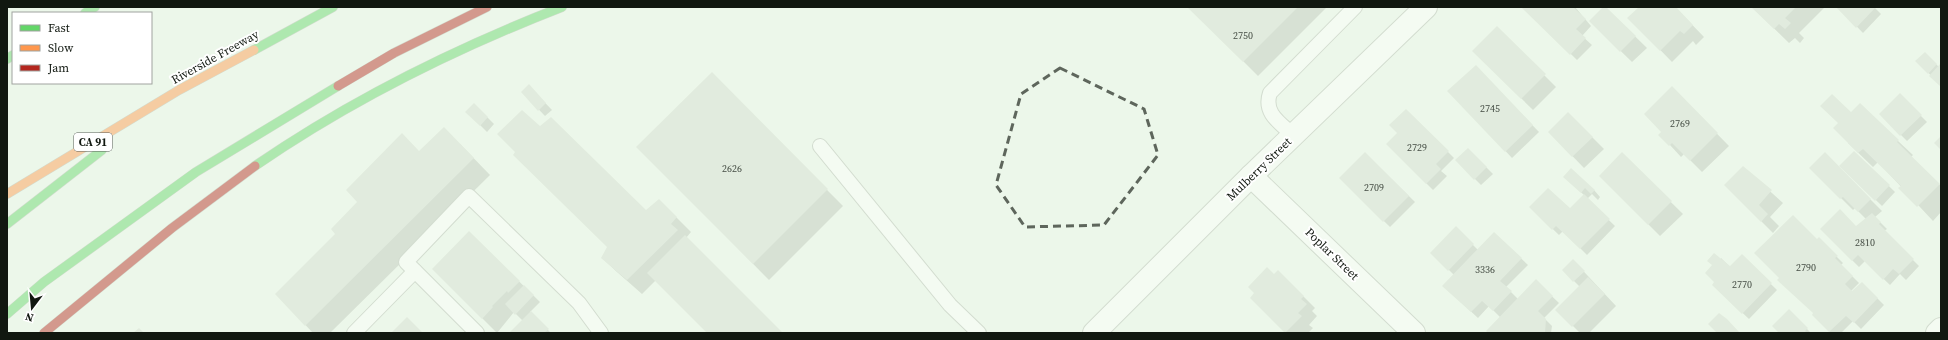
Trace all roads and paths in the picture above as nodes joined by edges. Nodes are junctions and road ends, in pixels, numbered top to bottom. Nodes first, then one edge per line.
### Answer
1 (333, 7) edge
2 (487, 7) edge
3 (562, 7) edge
4 (1355, 7) edge
5 (1419, 9) edge
6 (179, 90) junction
7 (1293, 135) junction
8 (820, 146) dead end
9 (1251, 176) junction
10 (7, 194) edge
11 (7, 224) edge
12 (415, 271) junction
13 (7, 314) edge
14 (1941, 329) edge
15 (44, 333) edge
16 (354, 333) edge
17 (477, 333) edge
18 (601, 333) edge
19 (979, 333) edge
20 (1094, 333) edge
21 (1414, 333) edge
22 (1937, 333) edge

1 - 6 highway, Riverside Freeway / CA 91
2 - 13 highway
3 - 15 highway
4 - 7 lane
5 - 7 street, Mulberry Street
6 - 10 highway, Riverside Freeway / CA 91
6 - 11 highway
7 - 9 street, Mulberry Street
8 - 19 lane
9 - 20 street, Mulberry Street
9 - 21 street, Poplar Street
12 - 16 lane
12 - 17 lane
12 - 18 lane
14 - 22 street

